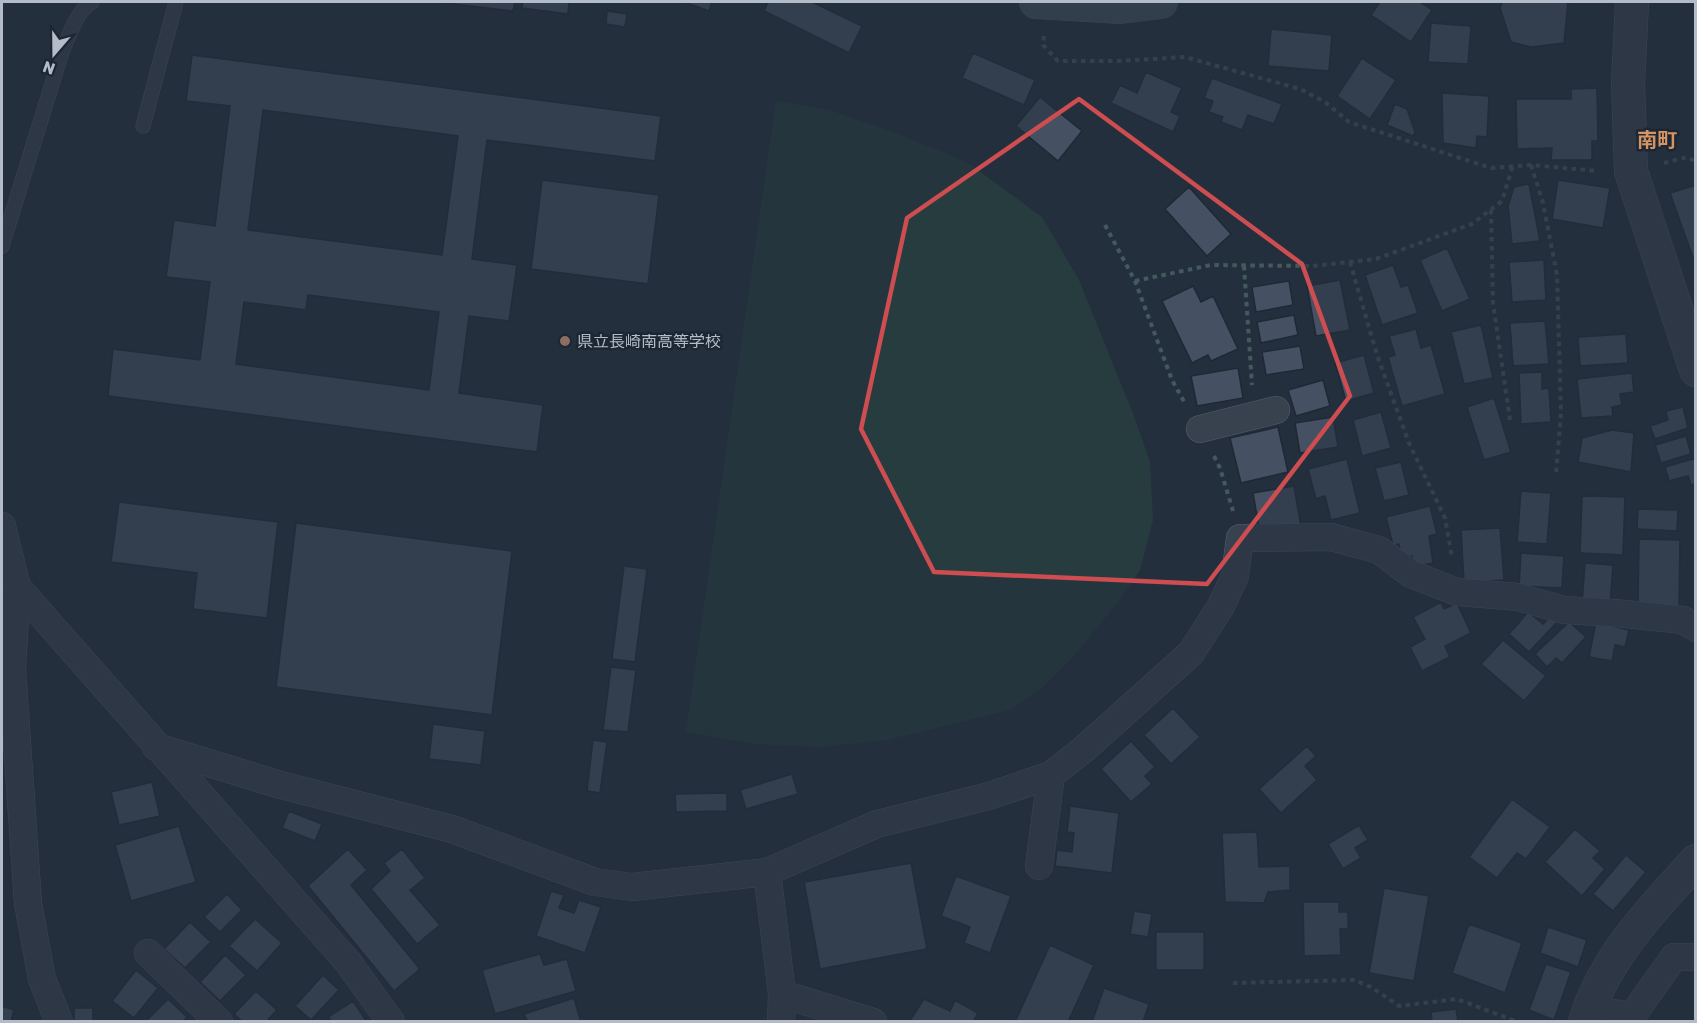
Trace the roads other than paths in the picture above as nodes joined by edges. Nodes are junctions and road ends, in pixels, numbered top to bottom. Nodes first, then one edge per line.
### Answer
1 (92, 2) edge
2 (176, 2) edge
3 (1041, 2) edge
4 (1161, 2) edge
5 (1632, 2) edge
6 (143, 126) dead end
7 (2, 246) edge
8 (1695, 370) edge
9 (1265, 412) road end
10 (1200, 429) road end
11 (2, 526) edge
12 (17, 587) junction
13 (1695, 628) edge
14 (156, 747) junction
15 (1052, 775) junction
16 (1695, 861) edge
17 (1040, 866) dead end
18 (767, 872) junction
19 (148, 953) dead end
20 (1695, 957) edge
21 (782, 994) junction
22 (1587, 1015) edge
23 (59, 1022) edge
24 (219, 1022) edge
25 (391, 1022) edge
26 (781, 1022) edge
27 (873, 1022) edge

1 - 7 lane
2 - 6 lane
3 - 4 main road
5 - 8 street
9 - 10 street
11 - 12 street
12 - 14 street
12 - 23 street
13 - 15 street
14 - 18 street
14 - 25 street
15 - 17 street
15 - 18 street
16 - 22 street
18 - 21 street
19 - 24 street
20 - 22 street
21 - 26 street
21 - 27 street

